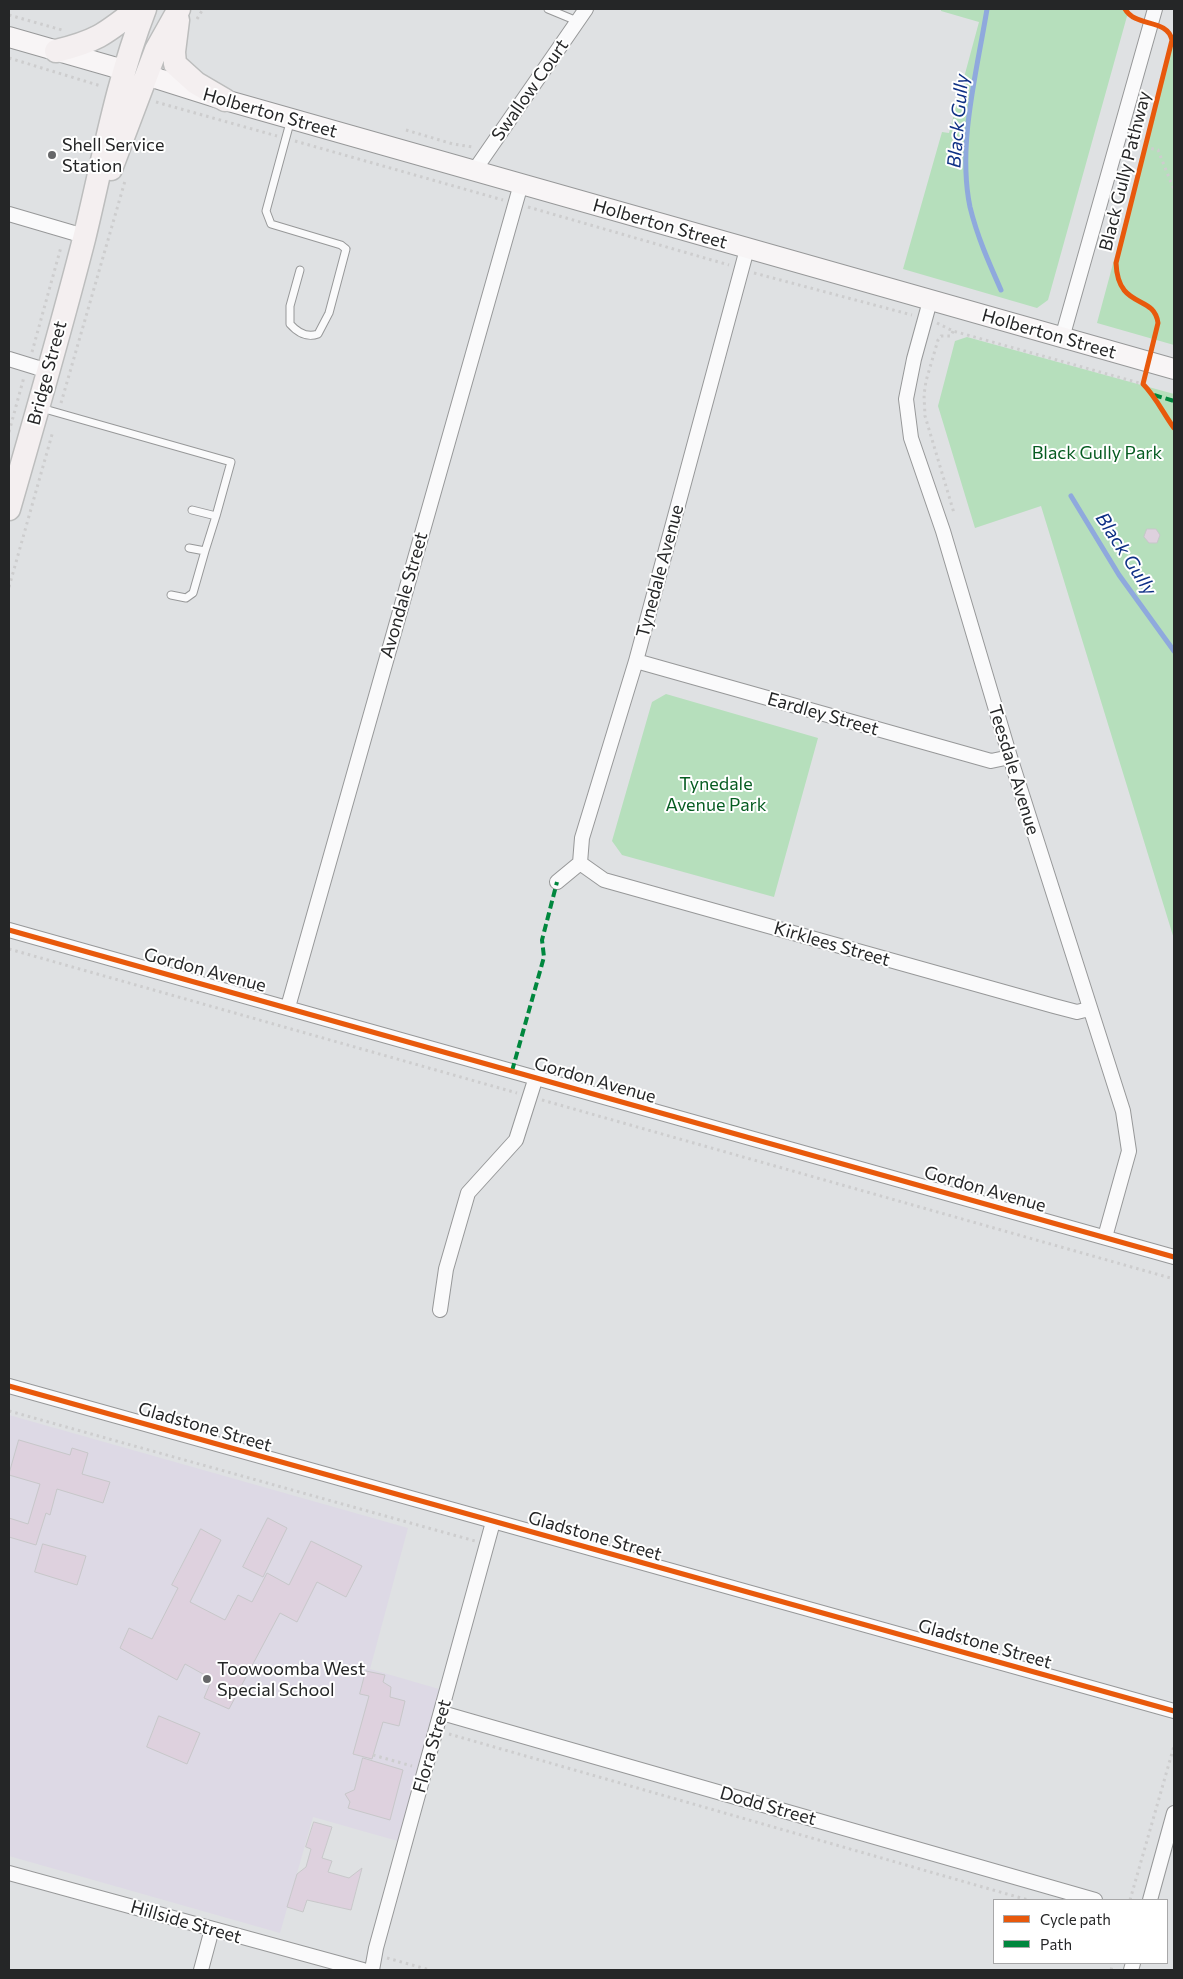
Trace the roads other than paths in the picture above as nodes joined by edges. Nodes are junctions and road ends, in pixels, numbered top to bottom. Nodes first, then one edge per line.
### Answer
1 (137, 9) edge
2 (145, 9) edge
3 (180, 9) edge
4 (548, 9) edge
5 (586, 9) edge
6 (1154, 9) edge
7 (578, 21) junction
8 (9, 37) edge
9 (61, 41) junction
10 (124, 70) junction
11 (146, 75) junction
12 (225, 100) junction
13 (291, 119) junction
14 (474, 170) junction
15 (521, 184) junction
16 (9, 214) edge
17 (74, 234) junction
18 (747, 249) junction
19 (300, 270) dead end
20 (928, 309) junction
21 (1062, 338) junction
22 (9, 359) edge
23 (38, 368) junction
24 (1174, 369) edge
25 (48, 411) junction
26 (9, 509) edge
27 (192, 510) dead end
28 (216, 516) junction
29 (189, 548) dead end
30 (205, 552) junction
31 (171, 595) dead end
32 (636, 661) junction
33 (1010, 757) junction
34 (580, 863) junction
35 (557, 882) dead end
36 (9, 930) edge
37 (288, 1007) junction
38 (1089, 1009) junction
39 (536, 1077) junction
40 (1105, 1237) junction
41 (1174, 1257) edge
42 (440, 1310) dead end
43 (9, 1386) edge
44 (493, 1522) junction
45 (1174, 1711) edge
46 (442, 1713) junction
47 (1174, 1813) edge
48 (9, 1873) edge
49 (1092, 1899) edge
50 (1150, 1899) edge
51 (212, 1929) junction
52 (202, 1970) edge
53 (364, 1970) edge
54 (372, 1970) edge

1 - 9 main road
2 - 10 main road, Bridge Street
3 - 11 main road, Bridge Street
3 - 12 main road
4 - 7 lane
5 - 7 street, Swallow Court
6 - 21 street
7 - 14 street, Swallow Court
8 - 9 main road
9 - 10 main road
10 - 17 main road, Bridge Street
11 - 12 main road, Holberton Street
11 - 17 main road, Bridge Street
12 - 13 main road, Holberton Street
13 - 14 main road, Holberton Street
13 - 19 lane
14 - 15 main road, Holberton Street
15 - 18 main road, Holberton Street
15 - 37 street, Avondale Street
16 - 17 street
17 - 23 main road, Bridge Street
18 - 20 main road, Holberton Street
18 - 32 street, Tynedale Avenue
20 - 21 main road, Holberton Street
20 - 33 street, Teesdale Avenue
21 - 24 main road, Holberton Street
22 - 23 street
23 - 25 main road, Bridge Street
25 - 26 main road, Bridge Street
25 - 28 lane
27 - 28 lane
28 - 30 lane
29 - 30 lane
30 - 31 lane
32 - 33 street, Eardley Street
32 - 34 street, Tynedale Avenue
33 - 38 street, Teesdale Avenue
34 - 35 street
34 - 38 street, Kirklees Street
36 - 37 street, Gordon Avenue
37 - 39 street, Gordon Avenue
38 - 40 street, Teesdale Avenue
39 - 40 street, Gordon Avenue
39 - 42 street
40 - 41 street, Gordon Avenue
43 - 44 street, Gladstone Street
44 - 45 street, Gladstone Street
44 - 46 street, Flora Street
46 - 49 street, Dodd Street
46 - 54 street, Flora Street
47 - 50 street
48 - 51 street, Hillside Street
51 - 52 street
51 - 53 street, Hillside Street

